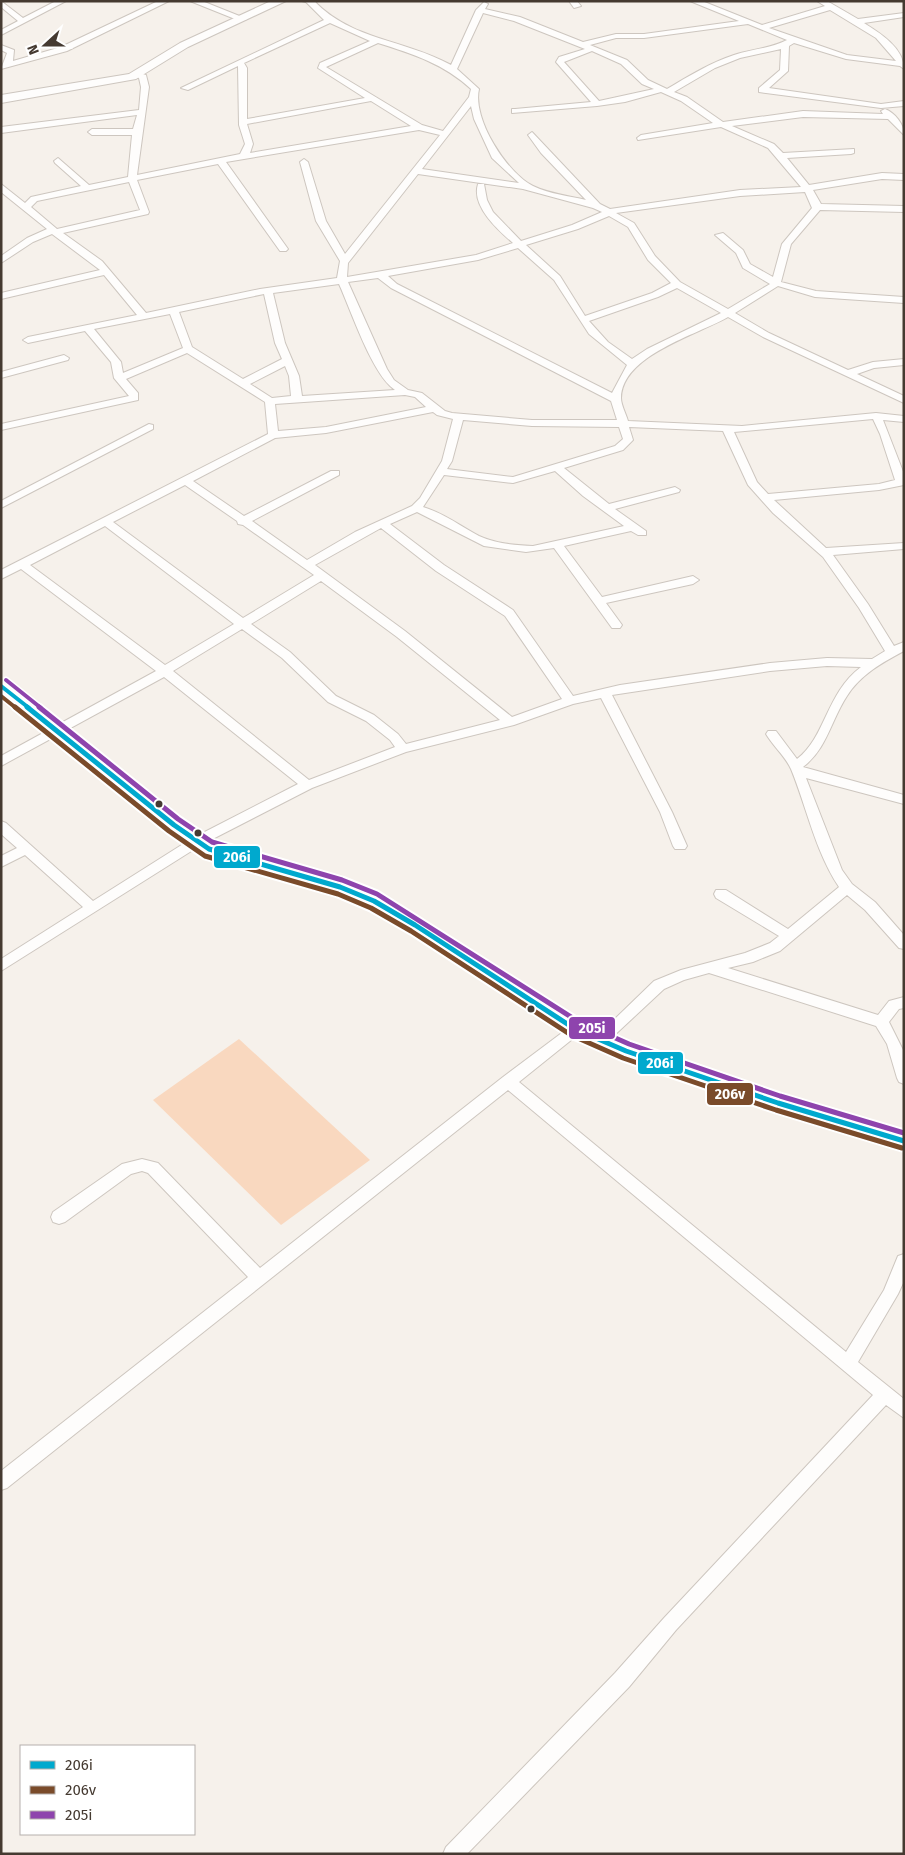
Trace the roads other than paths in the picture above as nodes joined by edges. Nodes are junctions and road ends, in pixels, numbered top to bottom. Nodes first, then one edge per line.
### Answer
1 (62, 1) edge
2 (165, 1) edge
3 (194, 1) edge
4 (281, 1) edge
5 (308, 1) edge
6 (313, 1) edge
7 (485, 1) edge
8 (694, 1) edge
9 (821, 1) edge
10 (1, 3) edge
11 (831, 7) junction
12 (480, 10) junction
13 (904, 15) edge
14 (243, 19) junction
15 (328, 21) junction
16 (858, 21) junction
17 (24, 22) junction
18 (748, 22) junction
19 (762, 28) junction
20 (1, 33) edge
21 (379, 40) junction
22 (789, 43) junction
23 (582, 45) junction
24 (1, 47) edge
25 (592, 49) junction
26 (240, 63) junction
27 (903, 65) edge
28 (5, 66) edge
29 (454, 68) junction
30 (136, 74) junction
31 (185, 88) dead end
32 (664, 90) junction
33 (473, 97) junction
34 (371, 98) junction
35 (1, 99) edge
36 (904, 103) edge
37 (597, 104) junction
38 (881, 106) junction
39 (515, 111) dead end
40 (143, 112) junction
41 (898, 121) edge
42 (243, 122) junction
43 (724, 125) junction
44 (419, 127) junction
45 (1, 130) edge
46 (92, 132) dead end
47 (137, 132) junction
48 (904, 133) edge
49 (444, 134) junction
50 (532, 135) dead end
51 (641, 138) dead end
52 (851, 151) dead end
53 (243, 156) junction
54 (782, 156) junction
55 (496, 158) junction
56 (220, 160) junction
57 (58, 162) dead end
58 (304, 162) dead end
59 (416, 171) junction
60 (904, 177) edge
61 (132, 178) junction
62 (469, 178) junction
63 (492, 181) junction
64 (481, 186) junction
65 (1, 187) edge
66 (88, 188) junction
67 (531, 188) junction
68 (806, 189) junction
69 (598, 206) junction
70 (26, 207) junction
71 (817, 207) junction
72 (904, 209) edge
73 (607, 212) junction
74 (55, 231) junction
75 (720, 235) dead end
76 (518, 245) junction
77 (282, 249) dead end
78 (1, 260) edge
79 (344, 260) junction
80 (107, 271) junction
81 (380, 275) junction
82 (342, 280) junction
83 (776, 283) junction
84 (677, 284) junction
85 (268, 291) junction
86 (1, 296) edge
87 (904, 300) edge
88 (173, 310) junction
89 (726, 314) junction
90 (144, 317) junction
91 (583, 320) junction
92 (88, 328) junction
93 (28, 340) dead end
94 (188, 349) junction
95 (64, 358) dead end
96 (286, 361) junction
97 (904, 362) edge
98 (632, 364) junction
99 (849, 373) junction
100 (1, 375) edge
101 (119, 378) junction
102 (244, 383) junction
103 (404, 392) junction
104 (616, 399) junction
105 (297, 400) junction
106 (904, 400) edge
107 (270, 401) junction
108 (435, 408) junction
109 (619, 414) junction
110 (460, 416) junction
111 (876, 416) junction
112 (904, 419) edge
113 (606, 423) junction
114 (624, 425) junction
115 (1, 427) edge
116 (149, 427) dead end
117 (727, 428) junction
118 (273, 435) junction
119 (557, 467) junction
120 (442, 472) junction
121 (336, 473) dead end
122 (185, 480) junction
123 (675, 490) dead end
124 (765, 498) junction
125 (1, 505) edge
126 (416, 508) junction
127 (608, 508) junction
128 (105, 521) junction
129 (242, 522) junction
130 (382, 523) junction
131 (557, 544) junction
132 (904, 546) edge
133 (824, 552) junction
134 (21, 564) junction
135 (307, 565) junction
136 (1, 575) edge
137 (321, 576) junction
138 (693, 580) dead end
139 (600, 601) junction
140 (243, 623) junction
141 (616, 625) dead end
142 (904, 646) edge
143 (892, 653) junction
144 (875, 663) junction
145 (165, 671) junction
146 (1, 686) edge
147 (604, 692) junction
148 (570, 701) junction
149 (510, 722) junction
150 (56, 732) junction
151 (772, 734) dead end
152 (403, 749) junction
153 (1, 762) edge
154 (797, 769) junction
155 (307, 785) junction
156 (904, 800) edge
157 (1, 826) edge
158 (196, 842) junction
159 (680, 846) dead end
160 (26, 849) junction
161 (1, 862) edge
162 (847, 888) junction
163 (721, 894) dead end
164 (93, 908) junction
165 (788, 936) junction
166 (904, 944) edge
167 (1, 966) edge
168 (710, 968) junction
169 (904, 1002) edge
170 (881, 1022) junction
171 (575, 1029) junction
172 (600, 1040) junction
173 (904, 1078) edge
174 (508, 1081) junction
175 (904, 1141) edge
176 (59, 1217) dead end
177 (904, 1261) edge
178 (259, 1278) junction
179 (848, 1364) junction
180 (885, 1394) junction
181 (904, 1410) edge
182 (1, 1482) edge
183 (453, 1854) edge

1 - 17 street
2 - 28 street
3 - 14 street
4 - 14 street
5 - 6 street
5 - 15 street
7 - 12 street
8 - 18 street
9 - 11 street
10 - 17 street
11 - 16 street
11 - 19 street
12 - 23 street
12 - 29 street
13 - 16 street
14 - 30 street
15 - 21 street
15 - 26 street
16 - 27 street
17 - 20 street
18 - 19 street
18 - 23 street
19 - 22 street
21 - 29 street
21 - 34 street
22 - 27 street
22 - 32 street
22 - 38 street
23 - 25 street
24 - 28 street
25 - 32 street
25 - 37 street
26 - 31 street
26 - 42 street
29 - 33 street
30 - 35 street
30 - 40 street
32 - 37 street
32 - 43 street
33 - 49 street
33 - 55 street
34 - 42 street
34 - 44 street
36 - 38 street
37 - 39 street
38 - 41 street
40 - 45 street
40 - 47 street
41 - 43 street
41 - 48 street
42 - 53 street
43 - 51 street
43 - 54 street
44 - 49 street
44 - 53 street
46 - 47 street
47 - 61 street
49 - 59 street
50 - 69 street
52 - 54 street
53 - 56 street
54 - 68 street
55 - 63 street
55 - 67 street
56 - 61 street
56 - 77 street
57 - 66 street
58 - 79 street
59 - 62 street
59 - 79 street
60 - 68 street
61 - 66 street
61 - 74 street
62 - 63 street
62 - 64 street
63 - 64 street
63 - 67 street
64 - 76 street
65 - 70 street
66 - 70 street
67 - 69 street
68 - 71 street
68 - 73 street
69 - 73 street
70 - 74 street
71 - 72 street
71 - 83 street
73 - 76 street
73 - 84 street
74 - 78 street
74 - 80 street
75 - 83 street
76 - 81 street
76 - 91 street
79 - 82 street
80 - 86 street
80 - 90 street
81 - 82 street
81 - 104 street
82 - 85 street
82 - 103 street
83 - 87 street
83 - 89 street
84 - 89 street
84 - 91 street
85 - 88 street
85 - 96 street
88 - 90 street
88 - 94 street
89 - 98 street
89 - 99 street
90 - 92 street
91 - 98 street
92 - 93 street
92 - 101 street
94 - 101 street
94 - 102 street
95 - 100 street
96 - 102 street
96 - 105 street
97 - 99 street
98 - 104 street
99 - 106 street
101 - 115 street
102 - 107 street
103 - 105 street
103 - 108 street
104 - 109 street
105 - 107 street
107 - 118 street
108 - 110 street
108 - 118 street
109 - 113 street
109 - 114 street
110 - 113 street
110 - 120 street
111 - 112 street
111 - 117 street
111 - 124 street
113 - 114 street
114 - 117 street
114 - 119 street
116 - 125 street
117 - 124 street
118 - 122 street
119 - 120 street
119 - 127 street
120 - 126 street
121 - 129 street
122 - 128 street
122 - 129 street
123 - 127 street
124 - 133 street
126 - 130 street
126 - 131 street
127 - 131 street
128 - 134 street
128 - 140 street
129 - 135 street
130 - 135 street
130 - 148 street
131 - 139 street
132 - 133 street
133 - 143 street
134 - 136 street
134 - 145 street
135 - 137 street
137 - 140 street
137 - 149 street
138 - 139 street
139 - 141 street
140 - 145 street
140 - 152 street
142 - 143 street
143 - 144 street
144 - 147 street
144 - 154 street
145 - 150 street
145 - 155 street
146 - 150 street
147 - 148 street
147 - 159 street
148 - 149 street
149 - 152 street
150 - 153 street
150 - 158 street
151 - 154 street
152 - 155 street
154 - 156 street
154 - 162 street
155 - 158 street
157 - 160 street
158 - 164 street
158 - 171 street
160 - 161 street
160 - 164 street
162 - 165 street
162 - 166 street
163 - 165 street
164 - 167 street
165 - 168 street
168 - 170 street
168 - 172 street
169 - 170 street
170 - 173 street
171 - 172 street
171 - 174 street
172 - 175 street
174 - 178 street
174 - 179 street
176 - 178 street
177 - 179 street
178 - 182 street
179 - 180 street
180 - 181 street
180 - 183 street

